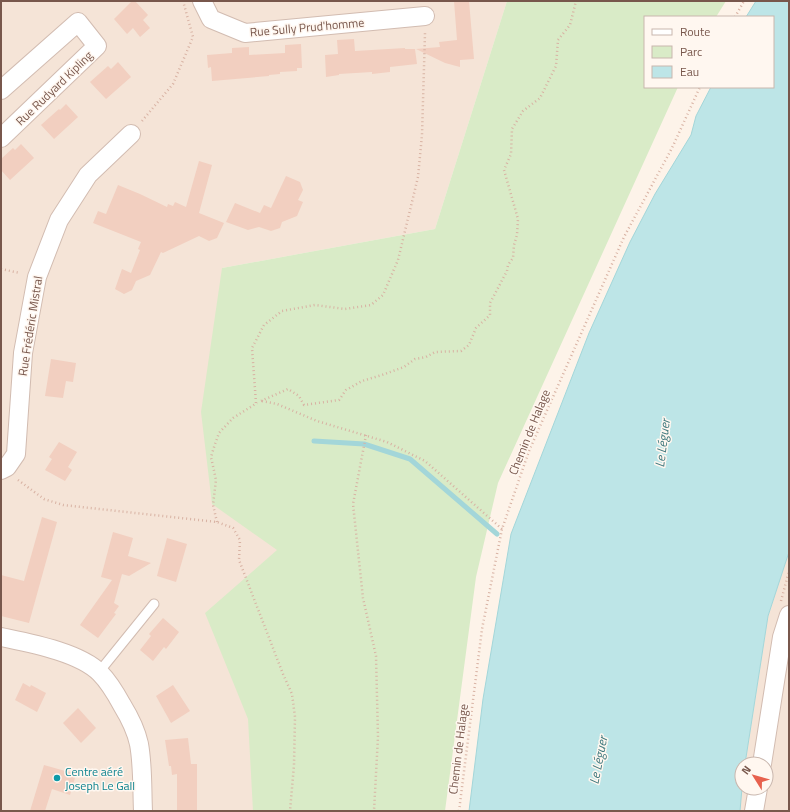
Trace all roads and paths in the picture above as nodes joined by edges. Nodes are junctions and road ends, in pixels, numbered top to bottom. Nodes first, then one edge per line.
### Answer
1 (182, 1) edge
2 (202, 1) edge
3 (576, 1) edge
4 (744, 1) edge
5 (425, 16) joint
6 (736, 16) edge
7 (700, 88) edge
8 (1, 90) edge
9 (131, 134) joint
10 (1, 138) edge
11 (261, 401) junction
12 (256, 403) junction
13 (366, 435) junction
14 (4, 468) edge
15 (217, 522) junction
16 (502, 529) junction
17 (154, 604) dead end
18 (789, 615) edge
19 (1, 637) edge
20 (99, 672) junction
21 (763, 756) edge
22 (757, 796) edge
23 (143, 811) edge
24 (290, 811) edge
25 (374, 811) edge
26 (459, 811) edge
27 (754, 811) edge

1 - 9 path
2 - 5 street, Rue Sully Prud'homme
3 - 11 path
4 - 6 path
5 - 12 path
7 - 16 path, Chemin de Halage
8 - 10 street, Rue Rudyard Kipling
9 - 14 street, Rue Frédéric Mistral
11 - 12 path
11 - 13 path
12 - 15 path
13 - 16 path
13 - 25 path
14 - 15 path
15 - 24 path
16 - 26 path, Chemin de Halage
17 - 20 lane
18 - 21 street
19 - 20 street
20 - 23 street
22 - 27 street

